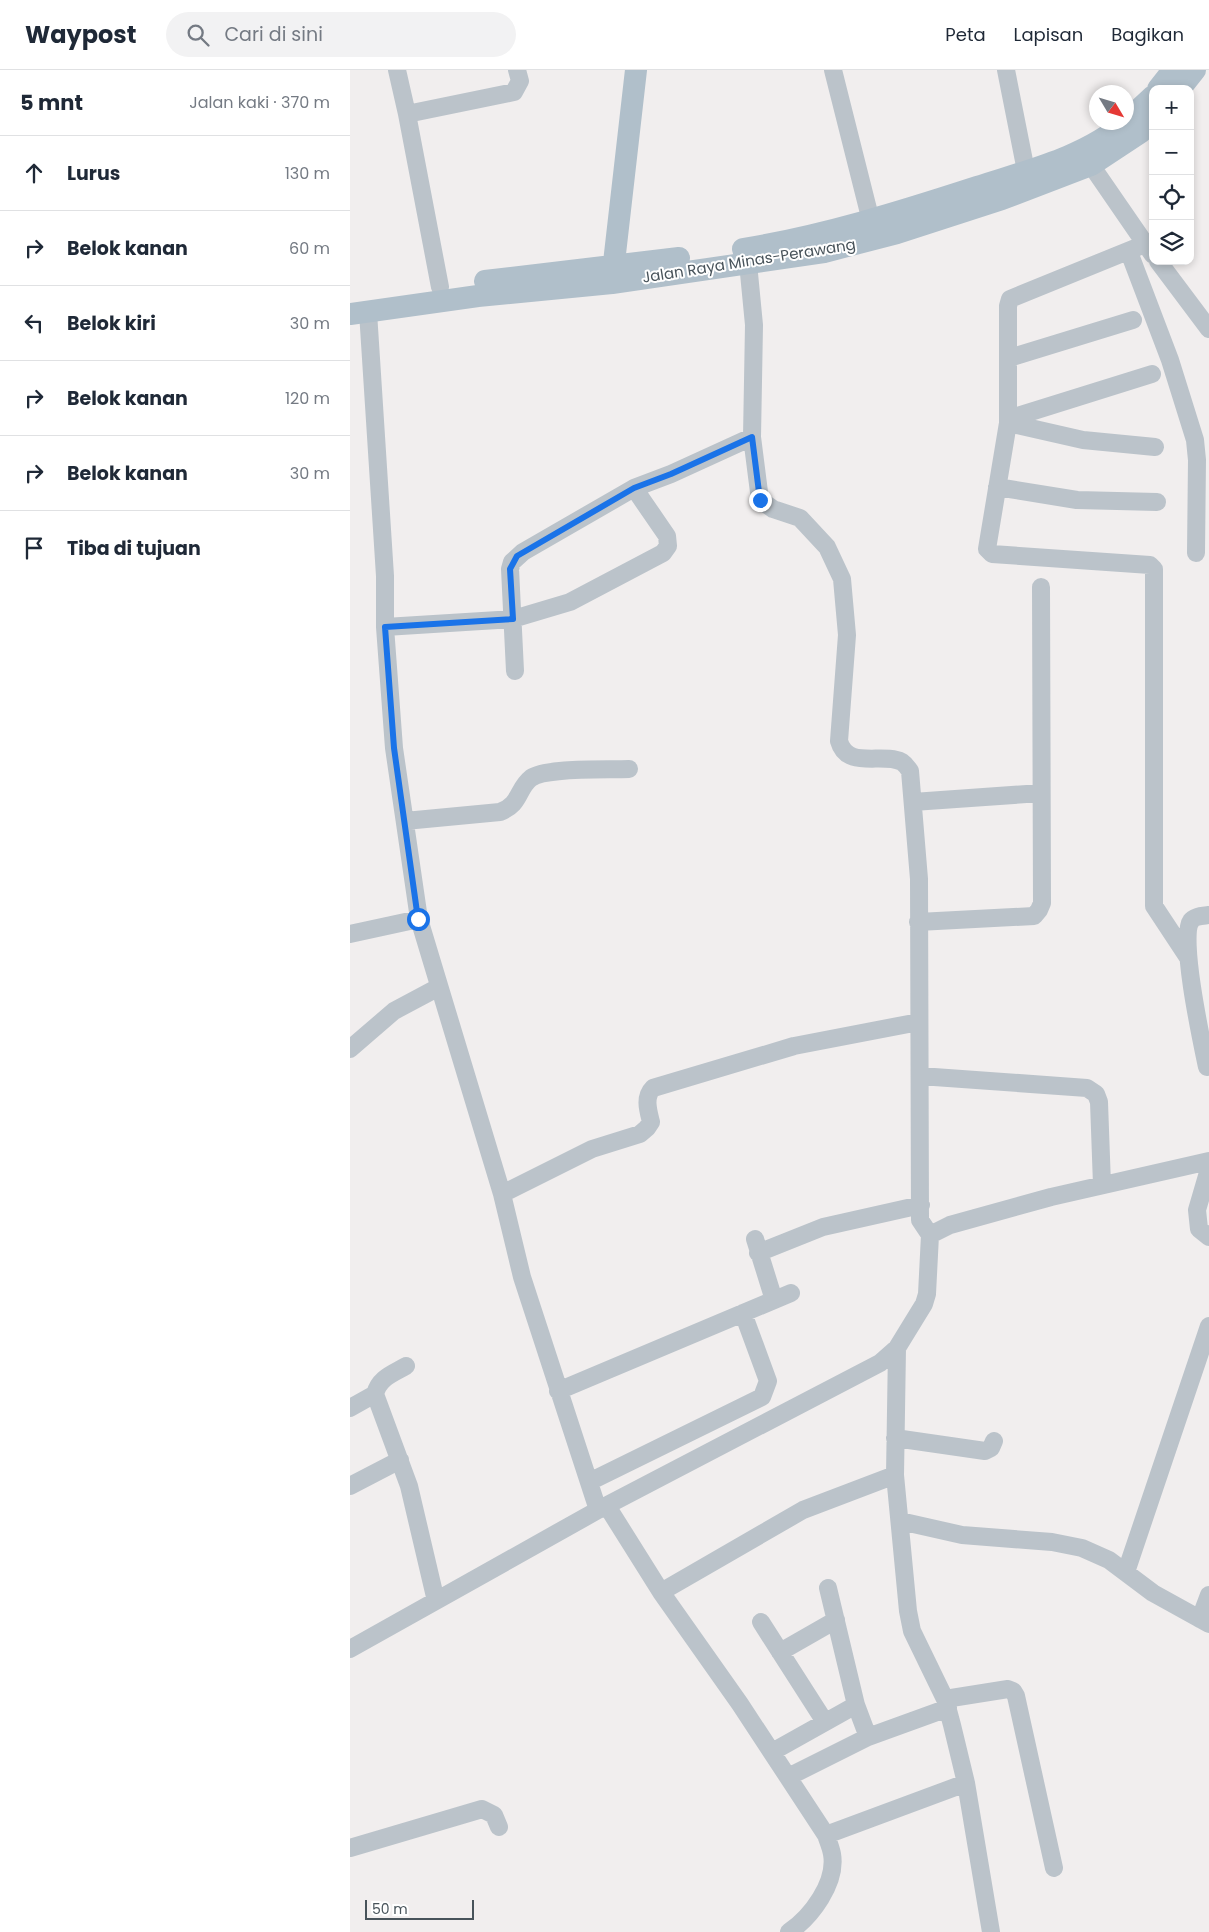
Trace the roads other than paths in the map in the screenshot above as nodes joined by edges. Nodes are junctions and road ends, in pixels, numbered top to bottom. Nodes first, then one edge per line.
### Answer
1 (397, 70) edge
2 (517, 70) edge
3 (636, 70) edge
4 (833, 70) edge
5 (1006, 70) edge
6 (1173, 70) edge
7 (1195, 70) edge
8 (1161, 85) edge
9 (1183, 85) edge
10 (1149, 100) edge
11 (407, 114) junction
12 (1134, 114) edge
13 (1149, 124) edge
14 (1114, 130) edge
15 (1091, 164) junction
16 (1026, 171) junction
17 (871, 221) junction
18 (1149, 250) edge
19 (1129, 252) junction
20 (748, 263) junction
21 (1161, 265) edge
22 (612, 275) junction
23 (440, 287) junction
24 (356, 308) edge
25 (1133, 320) dead end
26 (1209, 329) edge
27 (1009, 358) junction
28 (1152, 374) dead end
29 (1008, 421) junction
30 (752, 437) junction
31 (1155, 446) dead end
32 (997, 487) junction
33 (634, 488) junction
34 (1157, 502) dead end
35 (1196, 553) dead end
36 (1041, 587) dead end
37 (513, 619) junction
38 (385, 627) junction
39 (515, 671) dead end
40 (628, 769) dead end
41 (1041, 793) junction
42 (913, 802) junction
43 (405, 821) junction
44 (1209, 916) edge
45 (418, 919) junction
46 (918, 922) junction
47 (350, 934) edge
48 (1187, 956) junction
49 (439, 987) junction
50 (919, 1022) junction
51 (350, 1049) edge
52 (1208, 1071) edge
53 (920, 1076) junction
54 (1209, 1161) edge
55 (1209, 1169) edge
56 (1102, 1184) junction
57 (502, 1194) junction
58 (921, 1205) junction
59 (930, 1235) junction
60 (1209, 1236) edge
61 (791, 1293) dead end
62 (774, 1300) junction
63 (743, 1313) junction
64 (1209, 1326) edge
65 (897, 1348) junction
66 (406, 1366) dead end
67 (558, 1391) junction
68 (375, 1394) junction
69 (350, 1408) edge
70 (895, 1438) junction
71 (994, 1441) dead end
72 (400, 1460) junction
73 (895, 1476) junction
74 (589, 1482) junction
75 (350, 1486) edge
76 (602, 1508) junction
77 (900, 1520) junction
78 (1126, 1572) junction
79 (828, 1588) dead end
80 (661, 1592) junction
81 (1209, 1595) edge
82 (436, 1601) junction
83 (836, 1620) junction
84 (761, 1622) dead end
85 (1204, 1622) edge
86 (350, 1649) edge
87 (780, 1652) junction
88 (946, 1704) junction
89 (856, 1705) junction
90 (825, 1722) junction
91 (868, 1737) junction
92 (772, 1752) junction
93 (788, 1776) junction
94 (966, 1783) junction
95 (499, 1827) dead end
96 (826, 1835) junction
97 (350, 1848) edge
98 (1054, 1868) dead end
99 (789, 1932) edge
100 (992, 1932) edge

1 - 11 street
2 - 11 street
3 - 22 main road
4 - 17 street
5 - 16 street
6 - 8 main road
7 - 9 main road
10 - 12 main road, Jalan Raya Minas-Perawang
11 - 23 street
13 - 15 main road, Jalan Raya Minas-Perawang
14 - 16 main road, Jalan Raya Minas-Perawang
15 - 18 street
15 - 20 main road, Jalan Raya Minas-Perawang
16 - 17 main road, Jalan Raya Minas-Perawang
17 - 22 main road, Jalan Raya Minas-Perawang
18 - 19 street
19 - 27 street
19 - 35 street
20 - 22 main road, Jalan Raya Minas-Perawang
20 - 30 street
21 - 26 street
22 - 23 main road, Jalan Raya Minas-Perawang
22 - 24 main road, Jalan Raya Minas-Perawang
23 - 24 main road, Jalan Raya Minas-Perawang
24 - 38 street
25 - 27 street
27 - 29 street
28 - 29 street
29 - 31 street
29 - 32 street
30 - 33 street
30 - 42 street
32 - 34 street
32 - 48 street
33 - 37 street
33 - 37 street
36 - 41 street
37 - 38 street
37 - 39 street
38 - 43 street
40 - 43 street
41 - 42 street
41 - 46 street
42 - 46 street
43 - 45 street
44 - 48 street
45 - 47 street
45 - 49 street
46 - 50 street
48 - 52 street
49 - 51 street
49 - 57 street
50 - 53 street
50 - 57 street
53 - 56 street
53 - 58 street
54 - 56 street
55 - 60 street
56 - 59 street
57 - 67 street
58 - 59 street
58 - 62 street
59 - 65 street
61 - 62 street
62 - 63 street
63 - 67 street
63 - 74 street
64 - 78 street
65 - 70 street
65 - 76 street
66 - 68 street
67 - 74 street
68 - 69 street
68 - 72 street
70 - 71 street
70 - 73 street
72 - 75 street
72 - 82 street
73 - 77 street
73 - 80 street
74 - 76 street
76 - 80 street
76 - 82 street
77 - 78 street
77 - 88 street
78 - 85 street
79 - 83 street
80 - 92 street
81 - 85 street
82 - 86 street
83 - 87 street
83 - 89 street
84 - 87 street
87 - 90 street
88 - 91 street
88 - 94 street
88 - 98 street
89 - 90 street
89 - 91 street
90 - 92 street
91 - 93 street
92 - 93 street
93 - 96 street
94 - 96 street
94 - 100 street
95 - 97 street
96 - 99 street

